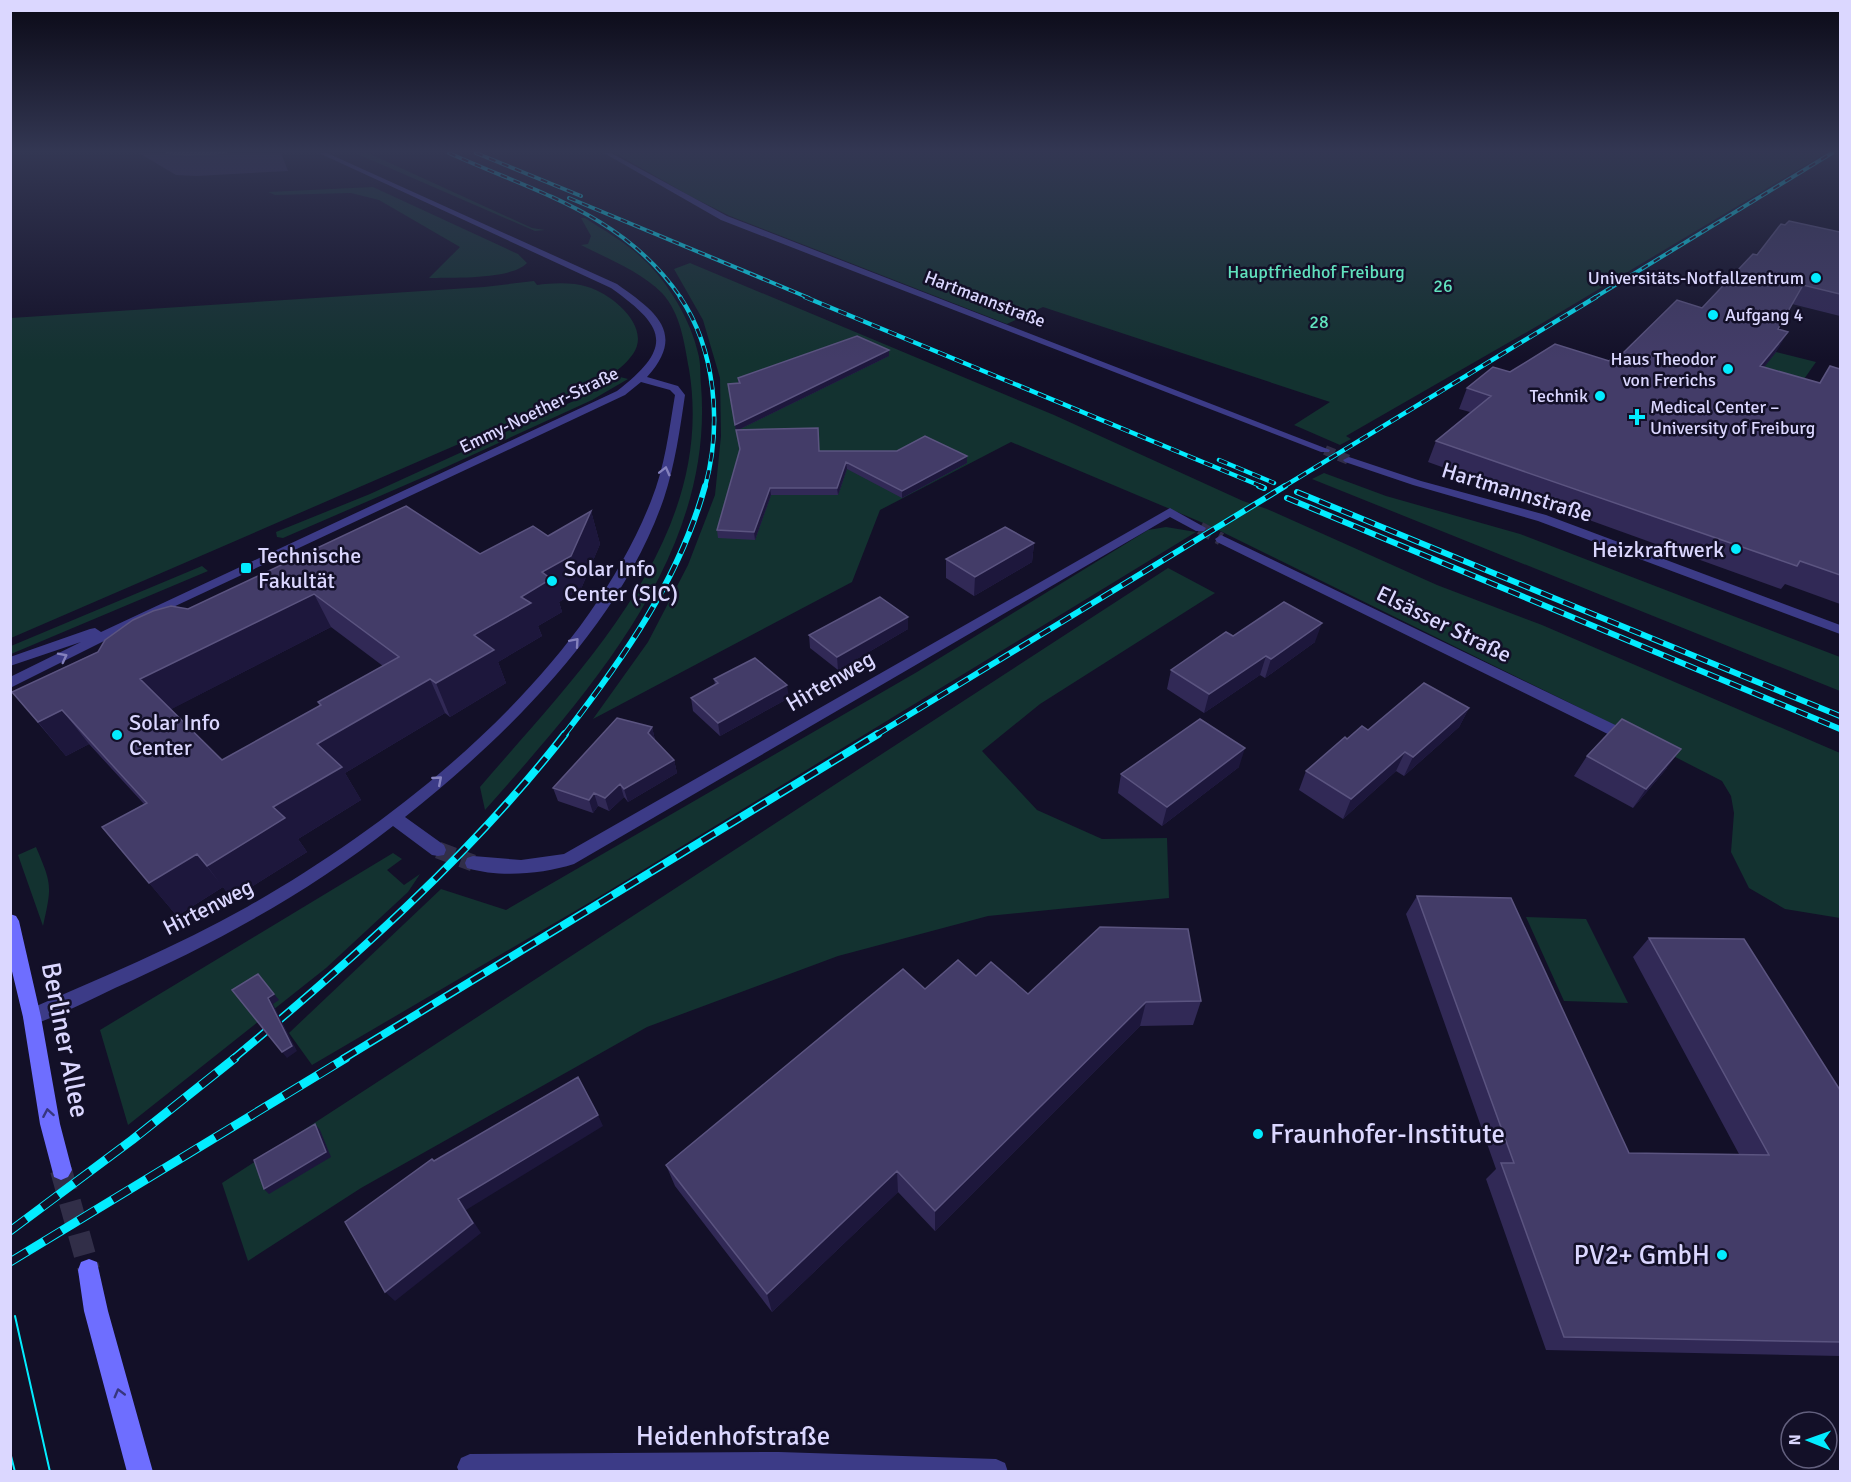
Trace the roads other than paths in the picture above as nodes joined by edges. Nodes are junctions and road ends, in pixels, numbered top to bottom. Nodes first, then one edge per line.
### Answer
1 (476, 222) edge
2 (735, 222) edge
3 (642, 379) junction
4 (1325, 450) tunnel mouth
5 (1350, 460) tunnel mouth
6 (1200, 528) tunnel mouth
7 (1221, 539) tunnel mouth
8 (149, 613) junction
9 (1840, 630) edge
10 (10, 662) edge
11 (10, 683) edge
12 (1638, 742) edge
13 (394, 818) junction
14 (438, 850) tunnel mouth
15 (473, 863) tunnel mouth
16 (10, 921) edge
17 (32, 1017) junction
18 (61, 1170) tunnel mouth
19 (89, 1270) tunnel mouth
20 (470, 1467) dead end
21 (140, 1472) edge
22 (996, 1472) edge

1 - 3 street, Emmy-Noether-Straße
2 - 4 street, Hartmannstraße
3 - 8 street, Emmy-Noether-Straße
13 -> 3 street, Hirtenweg
5 - 9 street, Hartmannstraße
6 - 15 street, Hirtenweg
7 - 12 street, Elsässer Straße
8 - 10 street, Emmy-Noether-Straße
11 -> 8 street, Emmy-Noether-Straße
13 - 14 street
13 - 17 street, Hirtenweg
16 - 17 main road, Berliner Allee
18 -> 17 main road, Berliner Allee
21 -> 19 main road
20 - 22 street, Heidenhofstraße

